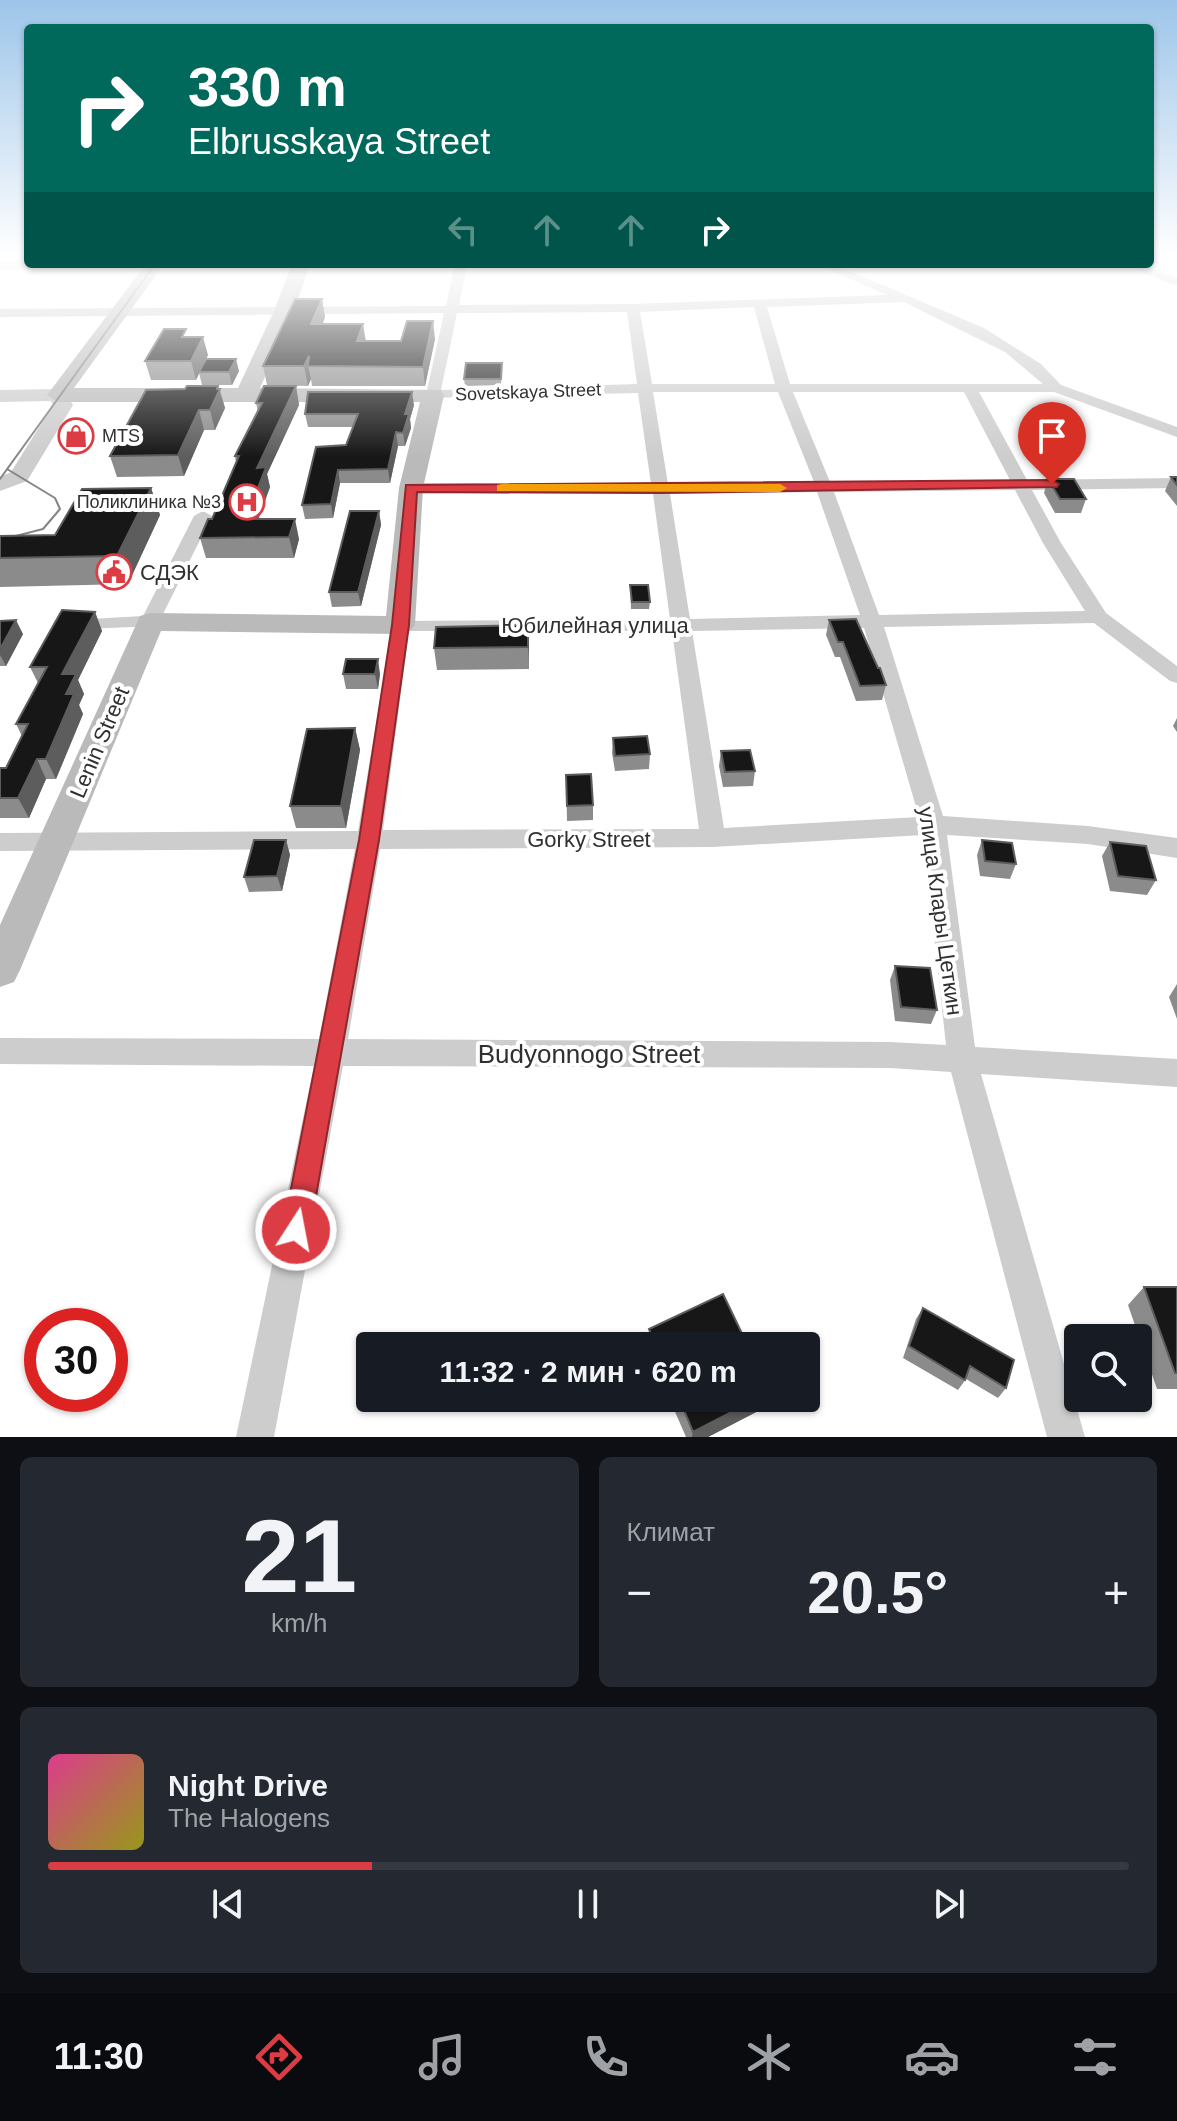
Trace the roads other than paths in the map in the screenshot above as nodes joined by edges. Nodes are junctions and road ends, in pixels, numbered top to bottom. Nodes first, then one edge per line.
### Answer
1 (110, 323) edge
2 (279, 323) edge
3 (450, 323) edge
4 (635, 323) edge
5 (765, 323) edge
6 (960, 323) edge
7 (969, 387) junction
8 (644, 388) junction
9 (1056, 388) junction
10 (784, 389) junction
11 (58, 395) junction
12 (433, 395) junction
13 (0, 396) edge
14 (245, 397) junction
15 (1177, 432) edge
16 (1177, 483) edge
17 (1021, 484) junction
18 (0, 485) edge
19 (824, 487) junction
20 (411, 488) junction
21 (661, 489) junction
22 (203, 516) dead end
23 (1099, 617) junction
24 (150, 622) junction
25 (872, 622) junction
26 (91, 625) edge
27 (400, 625) junction
28 (681, 625) junction
29 (1177, 676) edge
30 (934, 825) junction
31 (713, 838) junction
32 (369, 840) junction
33 (0, 842) edge
34 (57, 842) junction
35 (1177, 848) edge
36 (0, 970) edge
37 (0, 1051) edge
38 (331, 1053) junction
39 (962, 1060) junction
40 (1177, 1073) edge
41 (255, 1437) edge
42 (1066, 1437) edge

1 - 11 main road
2 - 14 main road
3 - 12 street
4 - 8 street
5 - 10 street, улица Клары Цеткин
6 - 9 street
7 - 9 street, Sovetskaya Street
7 - 10 street, Sovetskaya Street
7 - 17 street
8 - 10 street, Sovetskaya Street
8 - 12 street, Sovetskaya Street
8 - 21 street
9 - 15 street
10 - 19 street, улица Клары Цеткин
11 - 13 street, Sovetskaya Street
11 - 14 main road, Sovetskaya Street
11 - 18 street
12 - 14 main road, Sovetskaya Street
12 - 20 main road
16 - 17 street
17 - 19 street
17 - 23 street
19 - 21 street
19 - 25 street, улица Клары Цеткин
20 - 21 street
20 - 27 main road
21 - 28 street
22 - 24 street, Lenin Street
23 - 25 street, Юбилейная улица
23 - 29 street
24 - 26 street, Юбилейная улица
24 - 27 main road, Юбилейная улица
24 - 34 main road, Lenin Street
25 - 28 street, Юбилейная улица
25 - 30 street, улица Клары Цеткин
27 - 28 street, Юбилейная улица
27 - 32 street
28 - 31 street
30 - 31 street, Gorky Street
30 - 35 street, Gorky Street
30 - 39 street, улица Клары Цеткин
31 - 32 street, Gorky Street
32 - 34 street, Gorky Street
32 - 38 street
33 - 34 street, Gorky Street
34 - 36 main road, Lenin Street
37 - 38 street, Budyonnogo Street
38 - 39 street, Budyonnogo Street
38 - 41 street
39 - 40 street, Budyonnogo Street
39 - 42 street, улица Клары Цеткин

